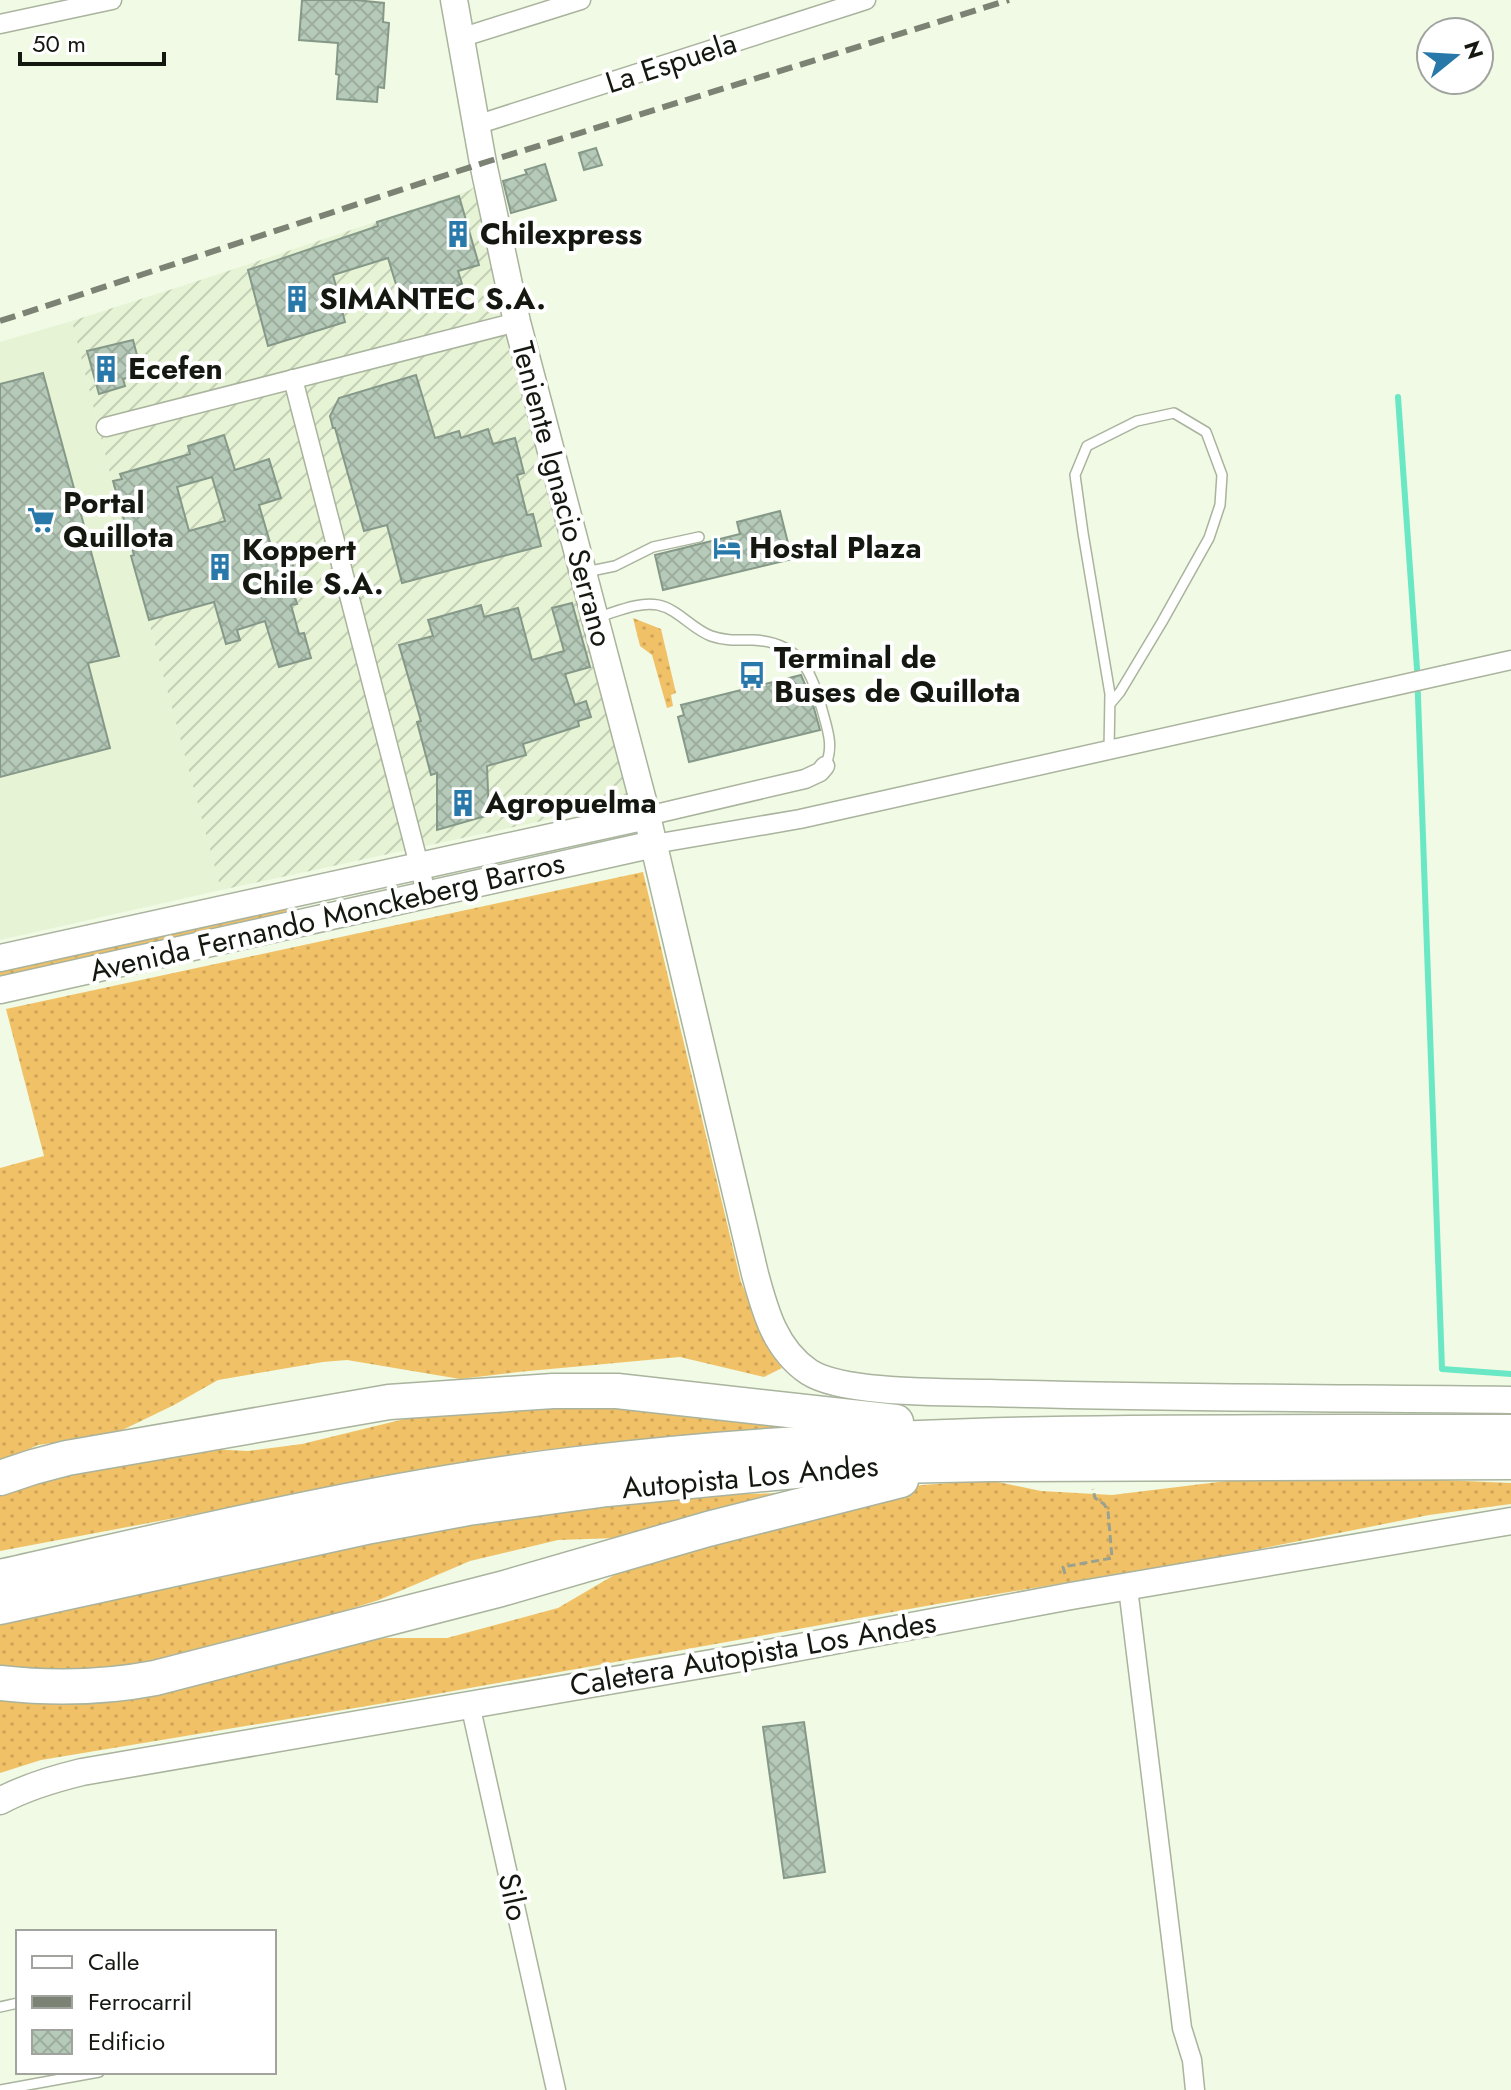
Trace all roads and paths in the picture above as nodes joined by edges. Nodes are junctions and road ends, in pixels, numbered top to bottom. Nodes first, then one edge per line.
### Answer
1 (112, 0) edge
2 (454, 0) edge
3 (581, 0) edge
4 (866, 0) edge
5 (0, 24) edge
6 (460, 38) junction
7 (476, 125) junction
8 (517, 322) junction
9 (293, 379) junction
10 (106, 427) dead end
11 (699, 537) dead end
12 (583, 572) junction
13 (594, 618) junction
14 (1511, 660) edge
15 (1110, 704) junction
16 (1109, 750) junction
17 (825, 766) joint
18 (647, 816) junction
19 (654, 844) junction
20 (420, 866) junction
21 (427, 896) junction
22 (0, 958) edge
23 (0, 990) edge
24 (1511, 1400) edge
25 (1511, 1432) edge
26 (995, 1449) junction
27 (1511, 1462) edge
28 (0, 1478) edge
29 (1093, 1489) dead end
30 (1511, 1521) edge
31 (0, 1577) edge
32 (1128, 1588) junction
33 (1071, 1596) junction
34 (0, 1607) edge
35 (0, 1683) edge
36 (470, 1704) junction
37 (0, 1801) edge
38 (88, 2074) edge
39 (0, 2090) edge
40 (556, 2090) edge
41 (1195, 2090) edge

1 - 5 street
2 - 6 street, Teniente Ignacio Serrano
3 - 6 street
4 - 7 street, La Espuela
6 - 7 street, Teniente Ignacio Serrano
7 - 8 street, Teniente Ignacio Serrano
8 - 9 street
8 - 12 street, Teniente Ignacio Serrano
9 - 10 street
9 - 20 street
11 - 12 lane
12 - 13 street, Teniente Ignacio Serrano
13 - 17 lane
13 - 18 street, Teniente Ignacio Serrano
14 - 16 street
15 - 15 lane
15 - 16 lane
16 - 19 street
17 - 18 street
18 - 19 street, Teniente Ignacio Serrano
18 - 20 street, Avenida Fernando Monckeberg Barros
19 - 21 street, Avenida Fernando Monckeberg Barros
19 - 24 street
20 - 21 street
20 - 22 street, Avenida Fernando Monckeberg Barros
21 - 23 street, Avenida Fernando Monckeberg Barros
25 - 26 highway, Autopista Los Andes
26 - 27 highway, Autopista Los Andes
26 - 28 highway
26 - 31 highway, Autopista Los Andes
26 - 34 highway, Autopista Los Andes
26 - 35 highway
29 - 33 path
30 - 32 street, Caletera Autopista Los Andes
32 - 33 street, Caletera Autopista Los Andes
32 - 41 street
33 - 36 street, Caletera Autopista Los Andes
36 - 37 street, Caletera Autopista Los Andes
36 - 40 street, Silo
38 - 39 lane

